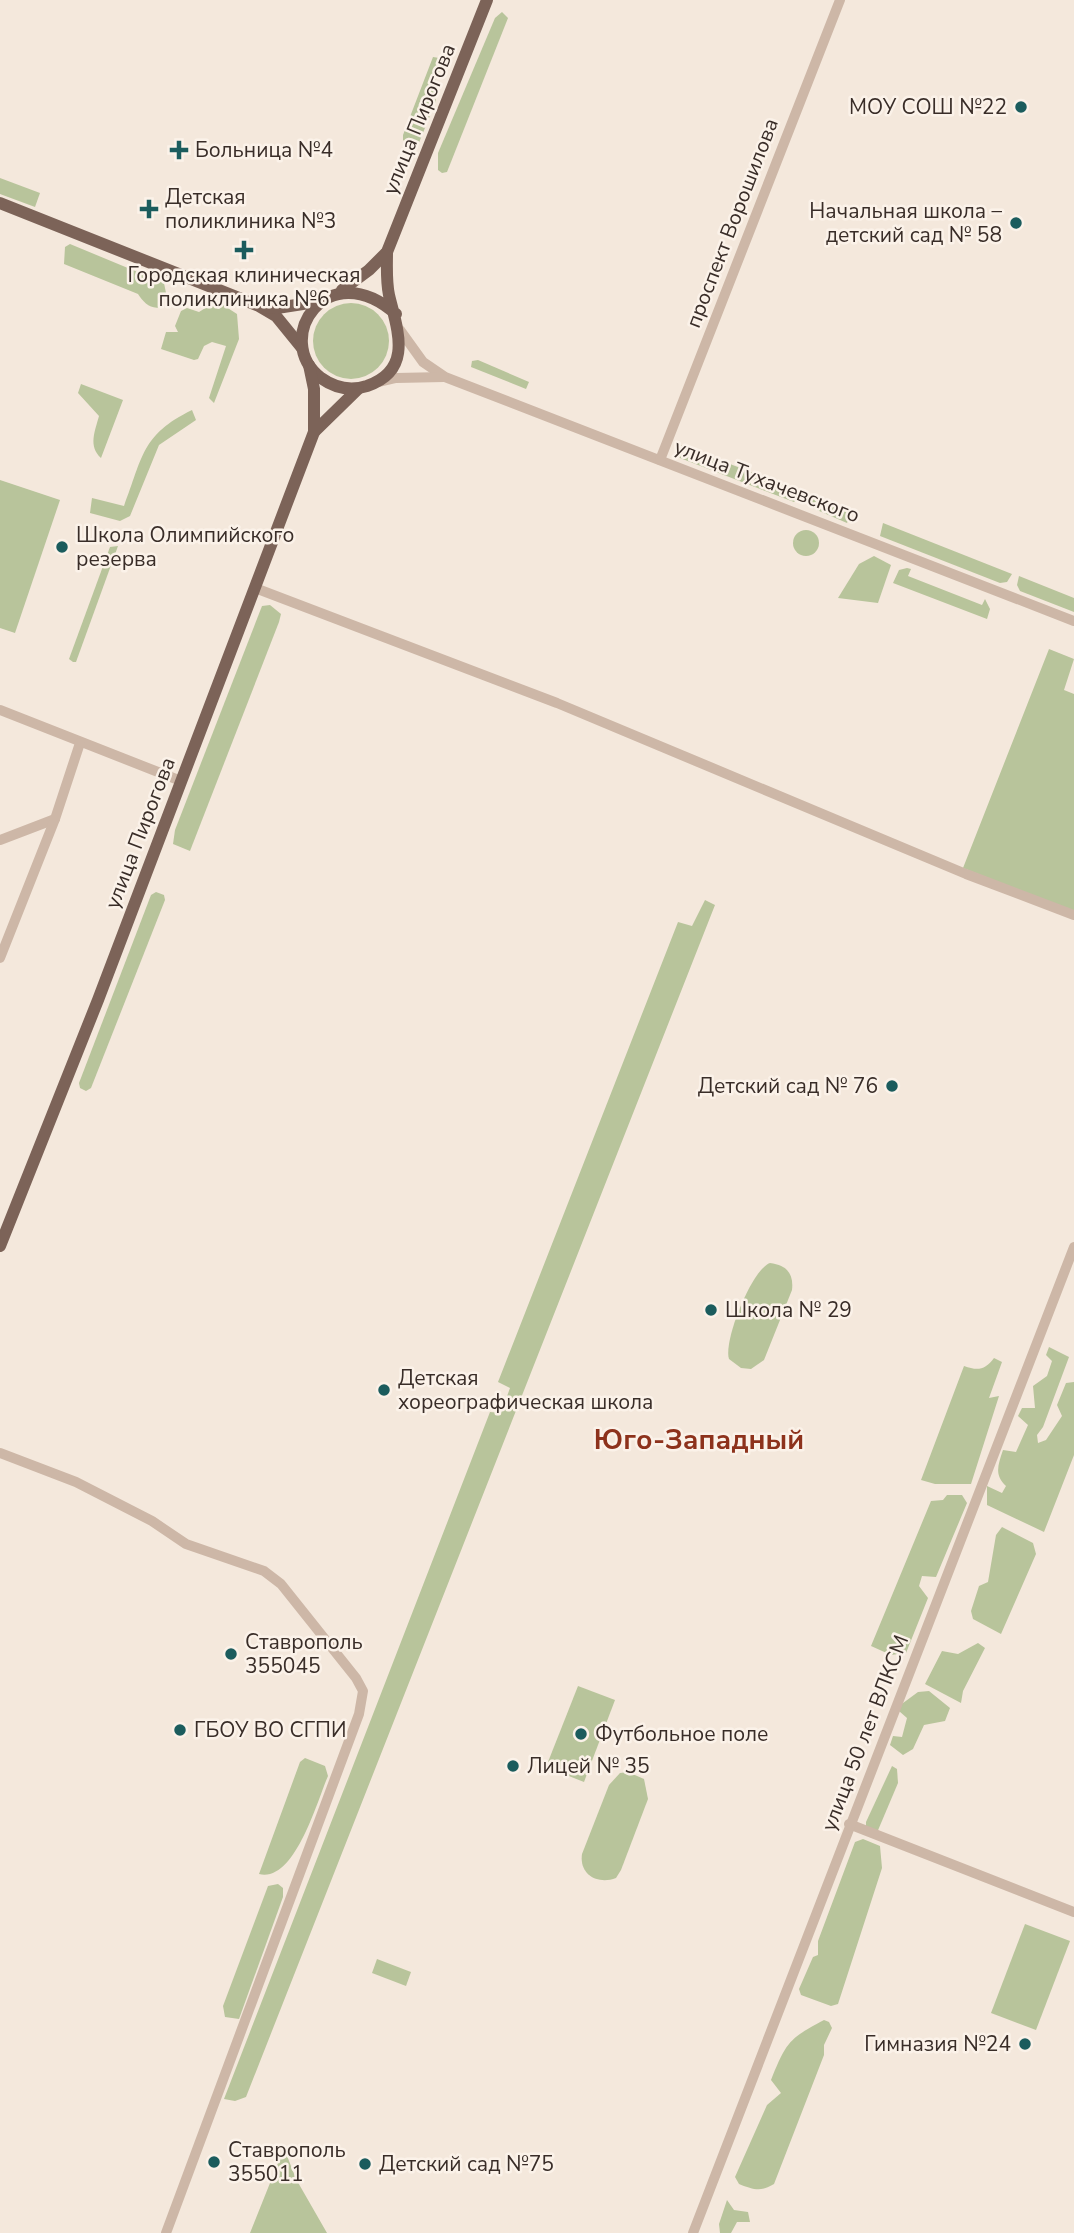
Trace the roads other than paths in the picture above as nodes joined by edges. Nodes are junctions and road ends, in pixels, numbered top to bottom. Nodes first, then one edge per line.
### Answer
1 (487, 0) edge
2 (840, 0) edge
3 (0, 203) edge
4 (387, 252) junction
5 (336, 294) junction
6 (322, 301) junction
7 (258, 306) junction
8 (396, 314) junction
9 (400, 330) junction
10 (304, 352) junction
11 (309, 365) junction
12 (445, 377) junction
13 (375, 383) junction
14 (358, 389) junction
15 (314, 432) junction
16 (660, 460) junction
17 (255, 587) junction
18 (1074, 621) edge
19 (0, 710) edge
20 (80, 743) junction
21 (181, 780) junction
22 (55, 819) junction
23 (0, 840) edge
24 (1074, 915) edge
25 (0, 930) edge
26 (5, 946) junction
27 (0, 958) edge
28 (0, 1246) edge
29 (1074, 1247) edge
30 (0, 1453) edge
31 (849, 1824) junction
32 (1074, 1912) edge
33 (166, 2233) edge
34 (694, 2233) edge

1 - 4 main road, улица Пирогова
2 - 16 street, проспект Ворошилова
3 - 7 main road
4 - 5 main road, улица Пирогова
4 - 8 main road, улица Пирогова
5 - 6 main road
5 - 8 main road
6 - 7 main road
6 - 10 main road
7 - 10 main road
8 - 9 main road
9 - 12 street, улица Тухачевского
9 - 13 main road
10 - 11 main road
11 - 14 main road
11 - 15 main road, улица Пирогова
12 - 13 street, улица Тухачевского
12 - 16 street, улица Тухачевского
13 - 14 main road
14 - 15 main road, улица Пирогова
15 - 17 main road, улица Пирогова
16 - 18 street, улица Тухачевского
17 - 21 main road, улица Пирогова
17 - 24 street
19 - 20 street
20 - 21 street
20 - 22 street
21 - 28 main road, улица Пирогова
22 - 23 street
22 - 26 street
25 - 26 street
26 - 27 street
29 - 31 street, улица 50 лет ВЛКСМ
30 - 33 street
31 - 32 street
31 - 34 street, улица 50 лет ВЛКСМ

